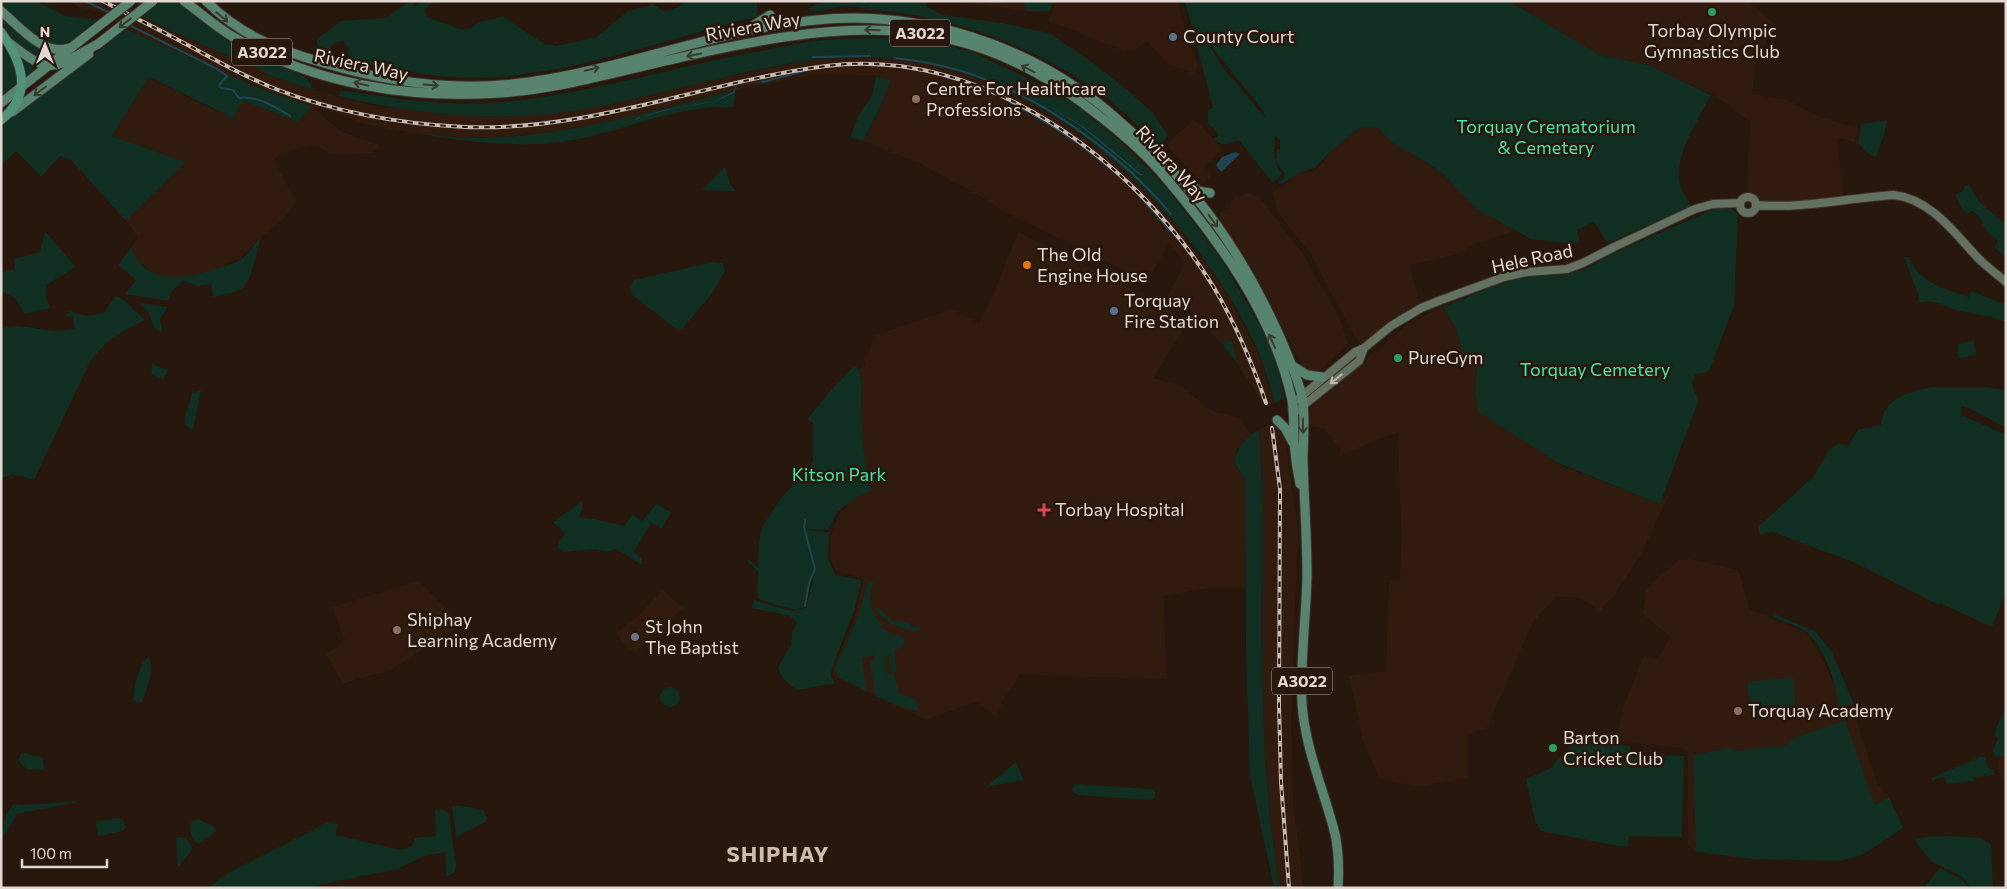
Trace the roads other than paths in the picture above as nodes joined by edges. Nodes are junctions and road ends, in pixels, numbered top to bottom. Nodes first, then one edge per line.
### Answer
1 (131, 1) edge
2 (152, 1) edge
3 (184, 1) edge
4 (206, 1) edge
5 (1, 11) edge
6 (770, 15) dead end
7 (1, 32) edge
8 (4, 39) edge
9 (98, 44) junction
10 (71, 48) junction
11 (631, 59) junction
12 (309, 60) junction
13 (49, 67) junction
14 (331, 72) dead end
15 (22, 88) junction
16 (1, 103) edge
17 (12, 112) junction
18 (1, 120) edge
19 (1162, 159) junction
20 (1210, 193) dead end
21 (1740, 203) junction
22 (1756, 205) junction
23 (2006, 282) edge
24 (1364, 348) junction
25 (1291, 364) junction
26 (1322, 377) junction
27 (1302, 396) junction
28 (1303, 405) junction
29 (1293, 408) junction
30 (1277, 420) dead end
31 (1294, 446) junction
32 (1307, 521) junction
33 (1338, 888) edge

1 - 10 main road, bridge
2 -> 9 main road, bridge
29 -> 3 main road, Riviera Way / A3022
4 -> 12 main road, Riviera Way / A3022
5 - 10 main road
6 - 11 main road, Riviera Way
7 - 8 highway
8 - 13 main road
8 - 15 highway
9 - 13 main road
9 -> 17 main road
10 - 13 main road
12 -> 11 main road, Riviera Way / A3022
11 - 19 main road, Riviera Way / A3022
12 - 14 main road, A3022
13 - 15 main road
15 - 16 main road
15 - 17 highway
17 - 18 highway
19 - 20 main road
19 -> 25 main road, Riviera Way / A3022
21 - 22 main road
21 - 22 main road
21 - 24 main road, Hele Road
22 - 23 main road
24 - 26 main road, Hele Road
24 -> 28 main road, Hele Road
25 - 26 main road
25 - 27 main road, Riviera Way / A3022
26 - 27 main road, Hele Road
27 - 28 main road, A3022
27 - 29 main road, Hele Road
28 - 29 main road, Hele Road
28 -> 32 main road, A3022
29 - 31 main road, A3022
30 - 31 main road
31 - 32 main road, A3022
32 - 33 main road, A3022

